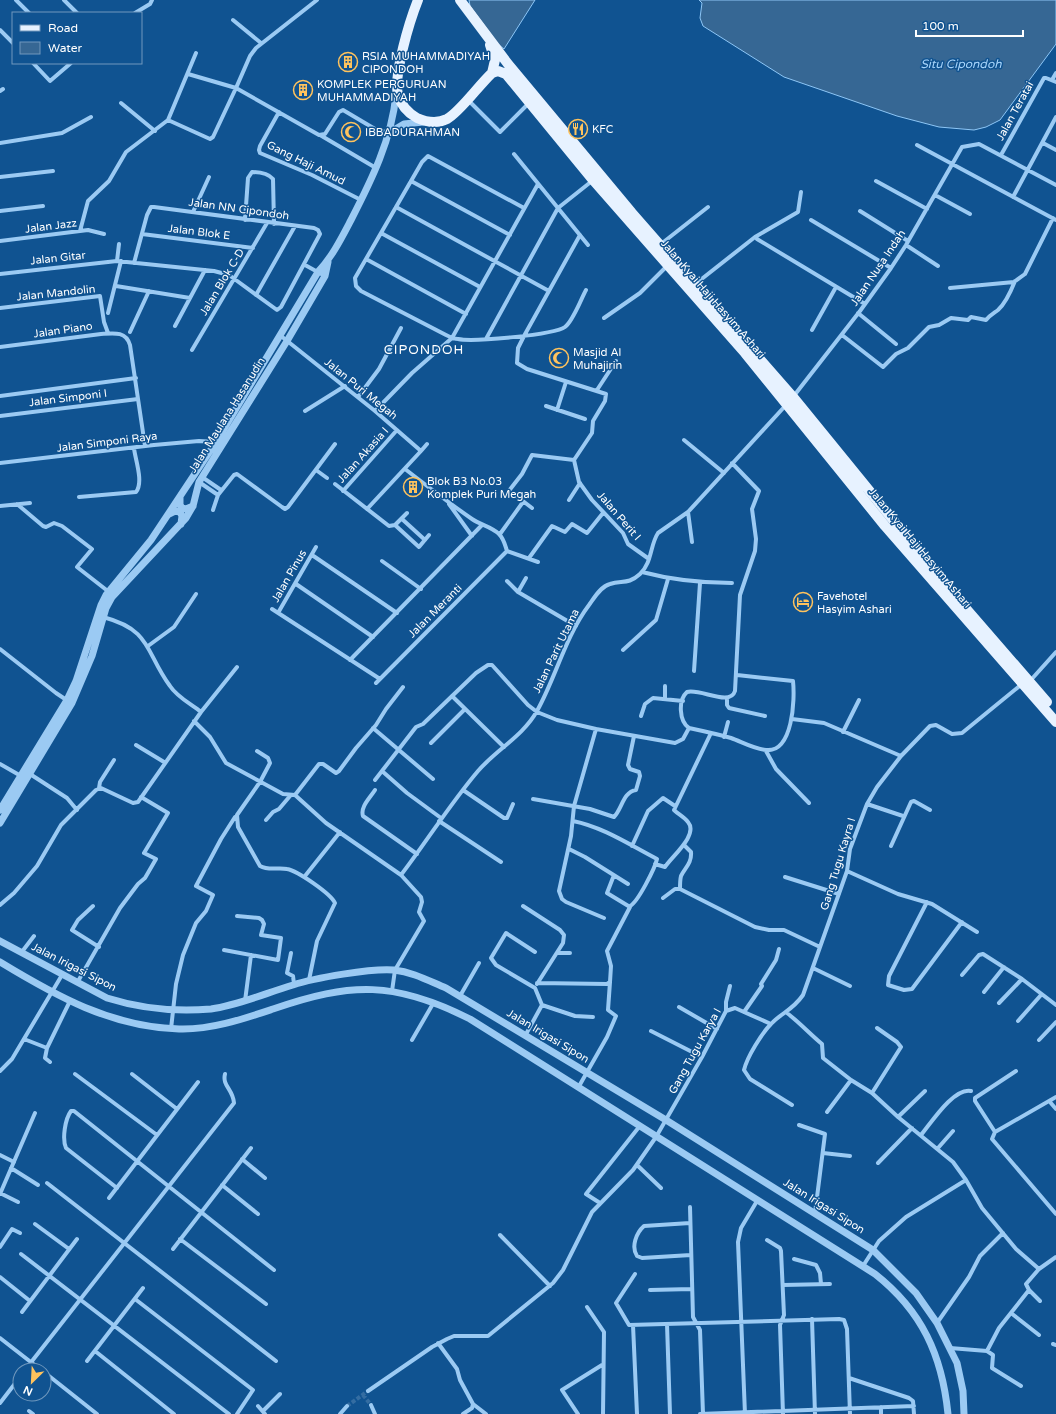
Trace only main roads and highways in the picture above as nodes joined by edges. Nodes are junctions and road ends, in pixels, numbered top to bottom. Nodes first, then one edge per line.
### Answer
1 (418, 0) edge
2 (460, 0) edge
3 (484, 33) junction
4 (492, 73) junction
5 (597, 177) junction
6 (790, 400) junction
7 (1026, 683) junction
8 (1056, 712) edge
9 (1056, 722) edge

1 - 4 main road
2 - 3 main road, Jalan Kyai Haji Hasyim Ashari
3 - 4 main road
3 - 5 main road, Jalan Kyai Haji Hasyim Ashari
4 - 5 main road, Jalan Kyai Haji Hasyim Ashari
5 - 6 main road, Jalan Kyai Haji Hasyim Ashari
5 - 6 main road, Jalan Kyai Haji Hasyim Ashari
6 - 7 main road, Jalan Kyai Haji Hasyim Ashari
7 - 8 main road, Jalan Kyai Haji Hasyim Ashari
7 - 9 main road, Jalan Kyai Haji Hasyim Ashari

